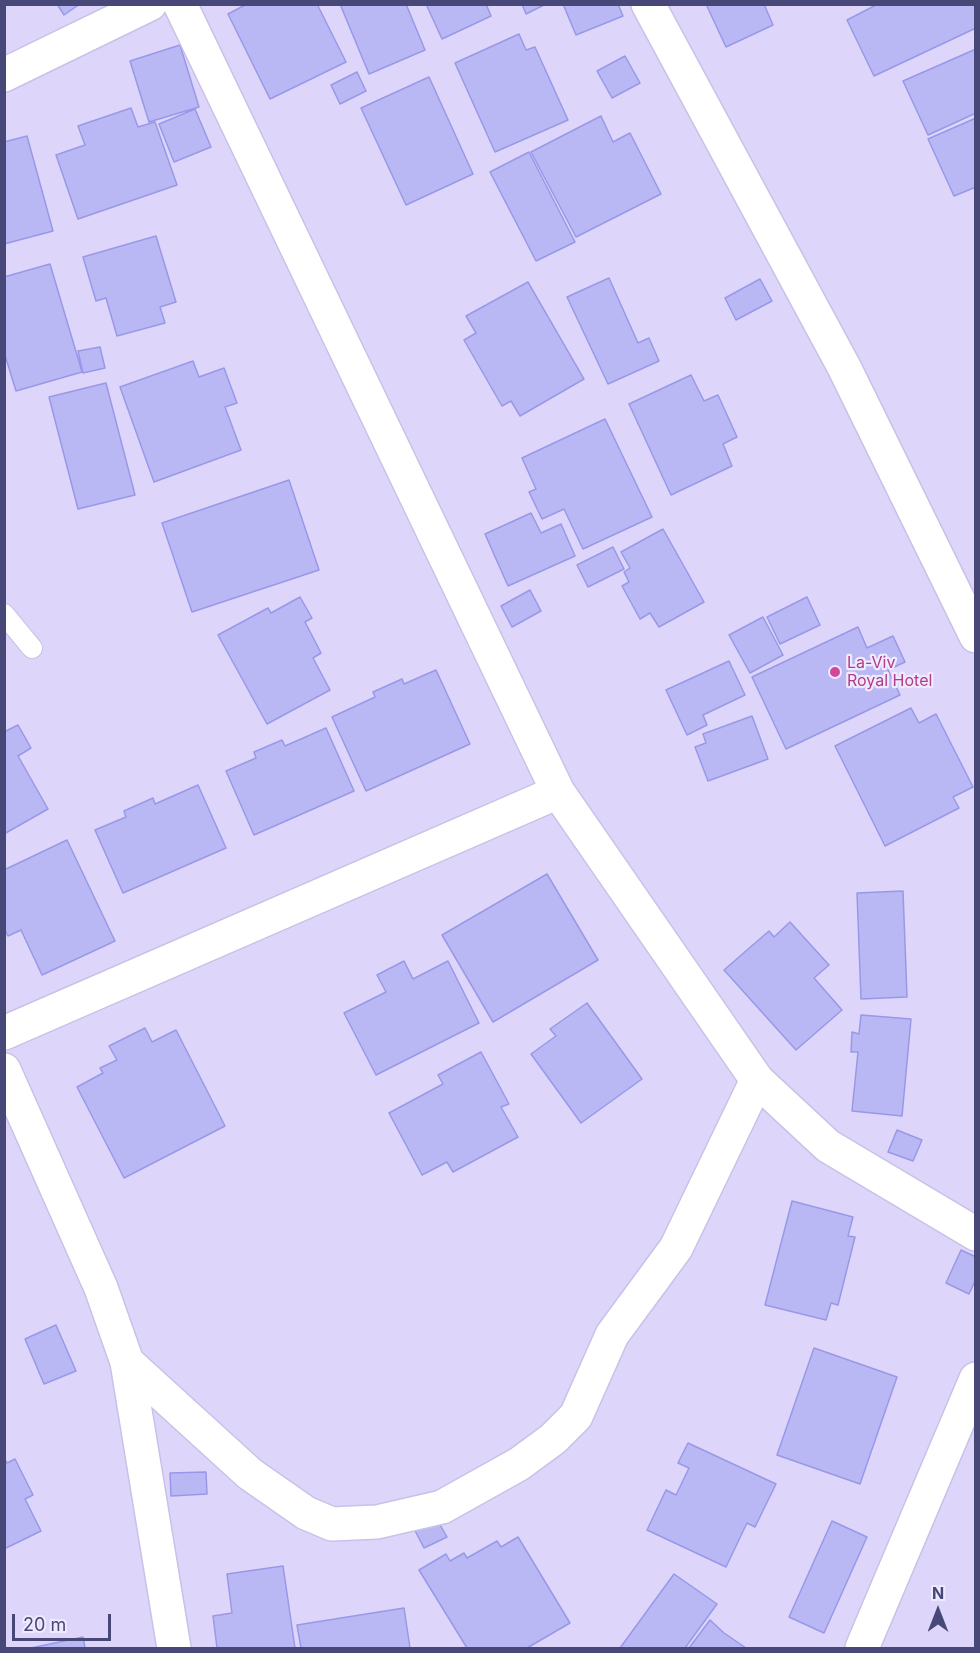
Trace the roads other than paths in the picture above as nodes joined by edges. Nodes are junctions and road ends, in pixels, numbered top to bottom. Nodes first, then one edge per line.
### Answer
1 (150, 4) edge
2 (180, 4) edge
3 (648, 4) edge
4 (4, 75) edge
5 (4, 614) edge
6 (971, 615) edge
7 (32, 648) dead end
8 (558, 792) junction
9 (4, 1033) edge
10 (4, 1070) edge
11 (757, 1080) junction
12 (975, 1234) edge
13 (127, 1362) junction
14 (975, 1379) edge
15 (174, 1648) edge
16 (862, 1648) edge

1 - 4 street
2 - 8 street
3 - 6 street
5 - 7 lane
8 - 9 street
8 - 11 street
10 - 13 street
11 - 12 street
11 - 13 street
13 - 15 street
14 - 16 street

